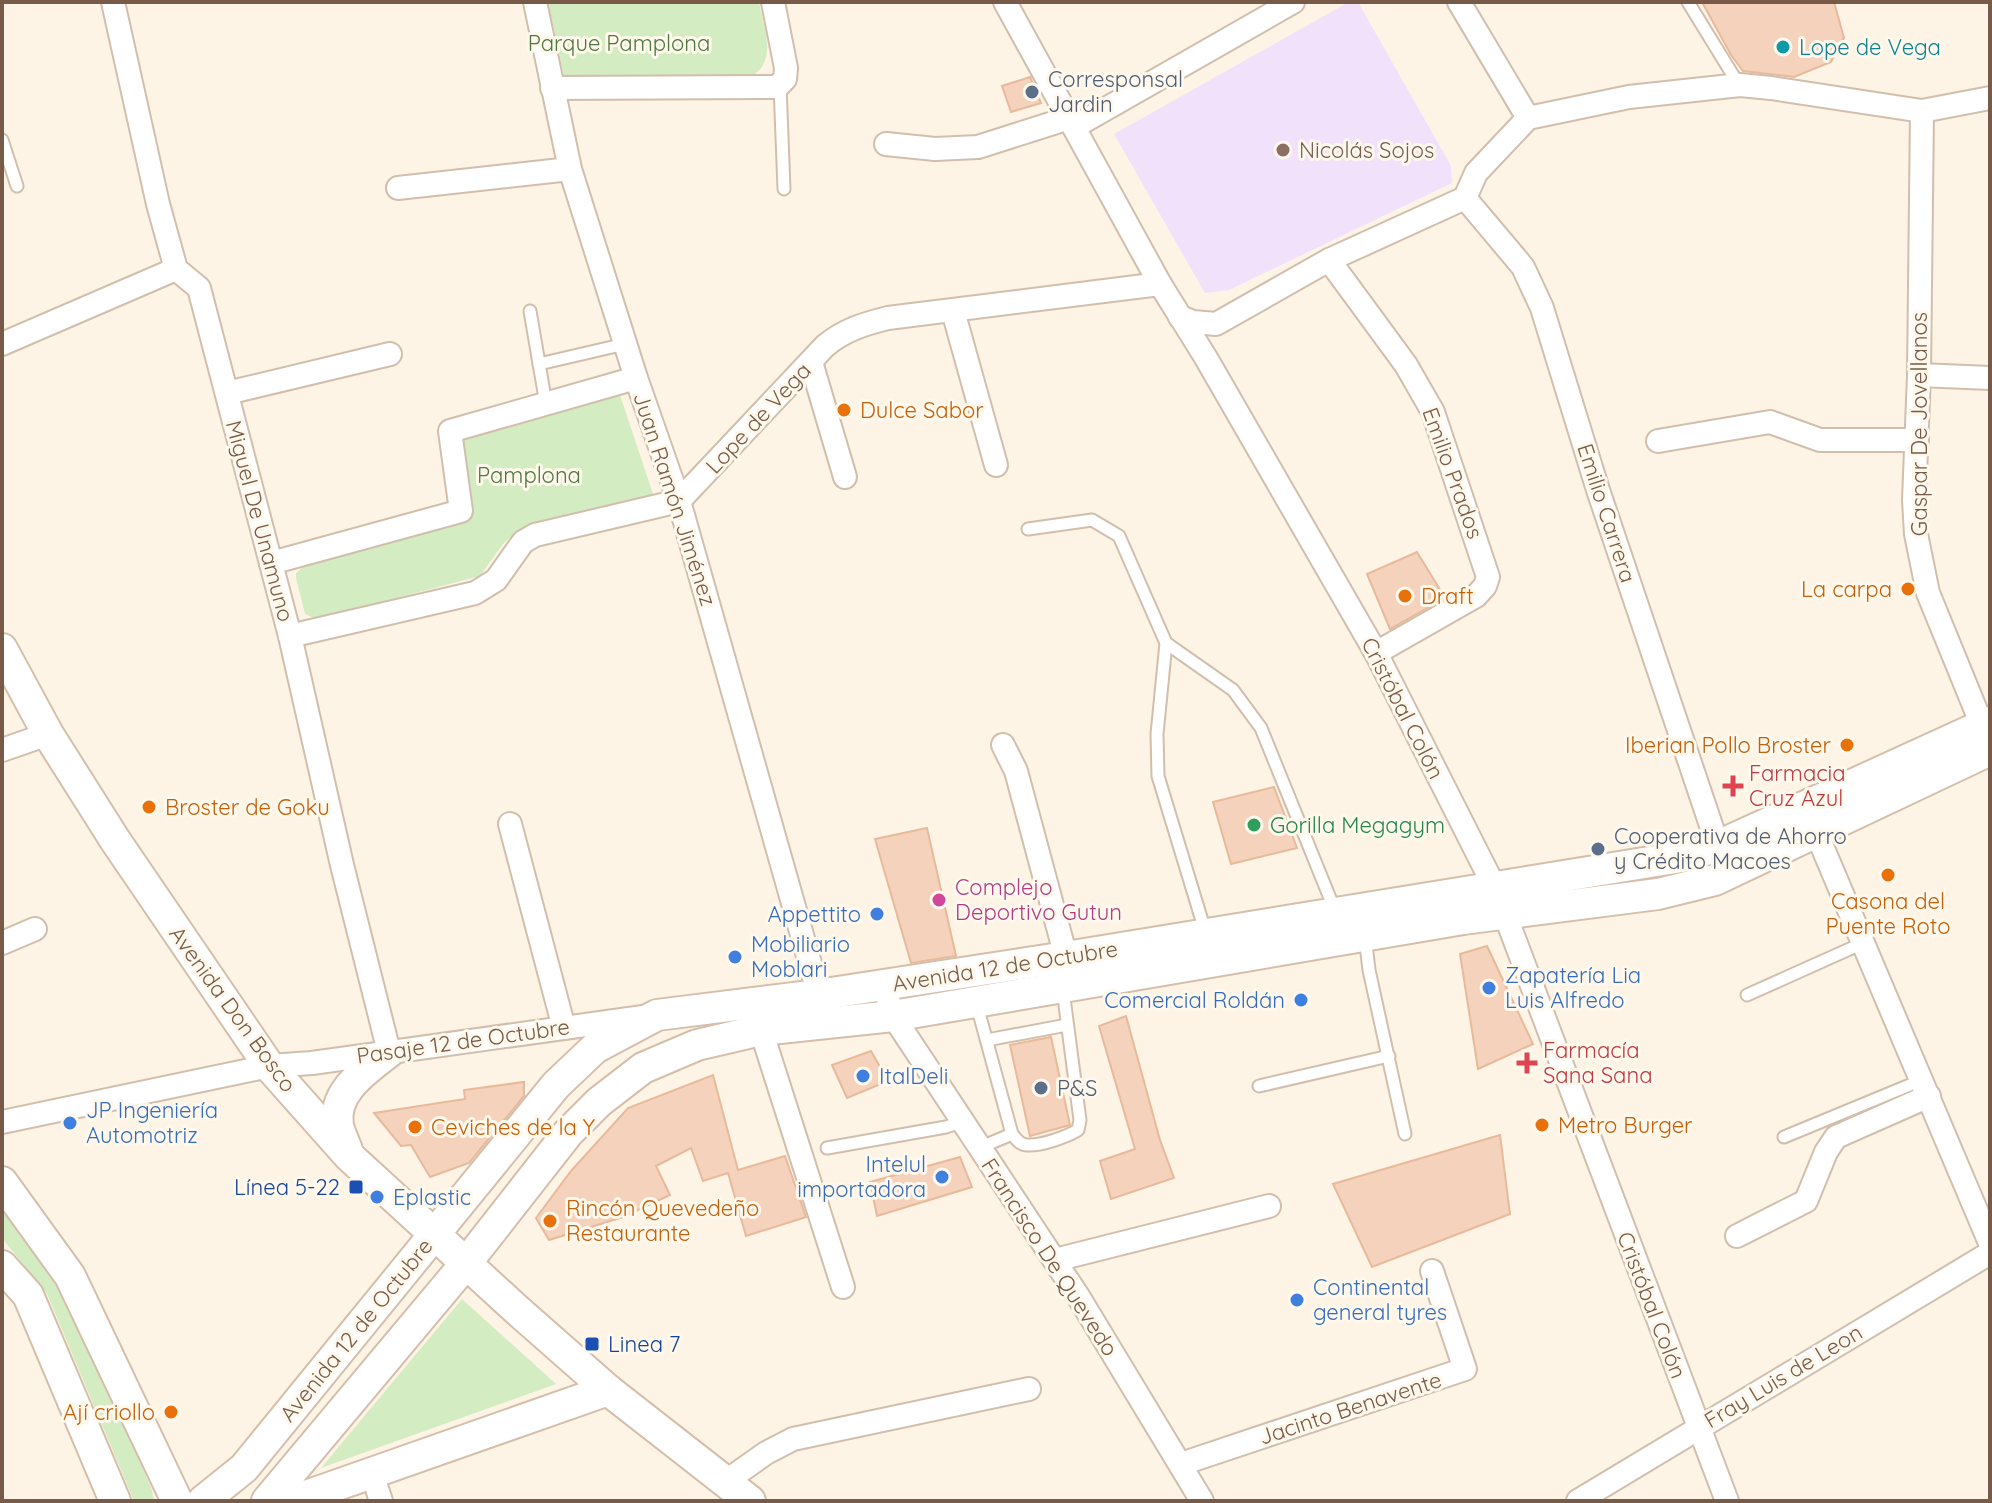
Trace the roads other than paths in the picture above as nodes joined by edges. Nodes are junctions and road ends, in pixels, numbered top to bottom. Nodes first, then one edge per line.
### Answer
1 (113, 2) edge
2 (535, 2) edge
3 (773, 2) edge
4 (1005, 2) edge
5 (1293, 2) edge
6 (1459, 2) edge
7 (1688, 2) edge
8 (780, 85) junction
9 (1740, 85) junction
10 (552, 88) junction
11 (1990, 98) edge
12 (1922, 111) junction
13 (1528, 118) junction
14 (1071, 122) junction
15 (2, 140) edge
16 (886, 144) dead end
17 (570, 169) junction
18 (17, 186) dead end
19 (398, 188) dead end
20 (784, 189) dead end
21 (1465, 198) junction
22 (1329, 260) junction
23 (176, 269) junction
24 (1160, 284) junction
25 (530, 311) dead end
26 (953, 311) junction
27 (1180, 317) junction
28 (2, 344) edge
29 (625, 344) junction
30 (390, 354) dead end
31 (811, 362) junction
32 (539, 364) junction
33 (1919, 375) junction
34 (636, 378) junction
35 (1990, 378) edge
36 (227, 393) junction
37 (546, 404) junction
38 (1917, 440) junction
39 (1658, 441) dead end
40 (996, 465) dead end
41 (845, 477) dead end
42 (679, 501) junction
43 (1028, 529) dead end
44 (271, 563) junction
45 (290, 636) junction
46 (1166, 643) junction
47 (2, 649) edge
48 (1376, 653) junction
49 (1987, 732) edge
50 (48, 734) junction
51 (1003, 745) dead end
52 (2, 750) edge
53 (510, 824) dead end
54 (1816, 832) junction
55 (1718, 846) junction
56 (1500, 901) junction
57 (1336, 913) junction
58 (35, 929) dead end
59 (1206, 934) junction
60 (1365, 935) junction
61 (2, 943) edge
62 (1863, 943) junction
63 (1064, 972) junction
64 (884, 985) junction
65 (819, 995) junction
66 (1747, 995) dead end
67 (976, 1002) junction
68 (657, 1015) junction
69 (893, 1016) junction
70 (1067, 1025) junction
71 (564, 1028) junction
72 (761, 1030) junction
73 (987, 1040) junction
74 (389, 1052) junction
75 (1389, 1056) junction
76 (269, 1066) junction
77 (1259, 1086) dead end
78 (1926, 1088) junction
79 (2, 1122) edge
80 (961, 1122) junction
81 (1012, 1134) junction
82 (1405, 1134) dead end
83 (1784, 1137) dead end
84 (827, 1148) dead end
85 (979, 1148) junction
86 (349, 1156) junction
87 (2, 1182) edge
88 (1269, 1206) dead end
89 (435, 1232) junction
90 (1737, 1236) dead end
91 (1990, 1243) edge
92 (1990, 1253) edge
93 (1055, 1260) junction
94 (467, 1262) junction
95 (2, 1266) edge
96 (1432, 1271) dead end
97 (843, 1287) dead end
98 (1029, 1389) dead end
99 (608, 1390) junction
100 (1698, 1427) junction
101 (1181, 1464) junction
102 (725, 1482) junction
103 (377, 1487) edge
104 (115, 1501) edge
105 (177, 1501) edge
106 (203, 1501) edge
107 (267, 1501) edge
108 (292, 1501) edge
109 (750, 1501) edge
110 (1202, 1501) edge
111 (1578, 1501) edge
112 (1727, 1501) edge

1 - 23 street, Miguel De Unamuno
2 - 10 street, Juan Ramón Jiménez
3 - 8 street
4 - 14 street, Cristóbal Colón
5 - 14 street
6 - 13 street
7 - 9 lane
8 - 10 street
8 - 20 lane
9 - 12 street
9 - 13 street
10 - 17 street, Juan Ramón Jiménez
11 - 12 street
12 - 33 street, Gaspar De Jovellanos
13 - 21 street
14 - 16 street
14 - 24 street, Cristóbal Colón
15 - 18 lane
17 - 19 street
17 - 29 street, Juan Ramón Jiménez
21 - 22 street
21 - 55 street, Emilio Carrera
22 - 27 street
22 - 48 street, Emilio Prados
23 - 28 street
23 - 36 street, Miguel De Unamuno
24 - 26 street, Lope de Vega
24 - 27 street, Cristóbal Colón
25 - 32 lane
26 - 31 street, Lope de Vega
26 - 40 street
27 - 48 street, Cristóbal Colón
29 - 32 lane
29 - 34 street, Juan Ramón Jiménez
30 - 36 street
31 - 41 street
31 - 42 street, Lope de Vega
32 - 37 lane
33 - 35 street
33 - 38 street, Gaspar De Jovellanos
34 - 37 street
34 - 42 street, Juan Ramón Jiménez
36 - 44 street, Miguel De Unamuno
37 - 44 street
38 - 39 street
38 - 49 street, Gaspar De Jovellanos
42 - 45 street
42 - 65 street, Juan Ramón Jiménez
43 - 46 lane
44 - 45 street, Miguel De Unamuno
45 - 74 street, Miguel De Unamuno
46 - 57 lane
46 - 59 lane
47 - 50 main road, Avenida Don Bosco
48 - 56 street, Cristóbal Colón
49 - 54 main road, Avenida 12 de Octubre
49 - 55 main road, Avenida 12 de Octubre
50 - 52 street
50 - 76 main road, Avenida Don Bosco
51 - 63 street
53 - 71 street
54 - 56 main road, Avenida 12 de Octubre
54 - 62 street
55 - 56 main road, Avenida 12 de Octubre
56 - 57 main road, Avenida 12 de Octubre
56 - 60 main road, Avenida 12 de Octubre
56 - 100 street, Cristóbal Colón
57 - 59 main road, Avenida 12 de Octubre
58 - 61 street
59 - 63 main road, Avenida 12 de Octubre
60 - 63 main road, Avenida 12 de Octubre
60 - 75 lane
62 - 66 lane
62 - 78 street
63 - 64 main road, Avenida 12 de Octubre
63 - 67 main road, Avenida 12 de Octubre
63 - 70 lane
64 - 65 main road, Avenida 12 de Octubre
64 - 69 street, Francisco De Quevedo
65 - 68 main road, Avenida 12 de Octubre
67 - 69 main road, Avenida 12 de Octubre
67 - 73 lane
68 - 71 street, Pasaje 12 de Octubre
68 - 89 main road, Avenida 12 de Octubre
69 - 72 main road, Avenida 12 de Octubre
69 - 80 street, Francisco De Quevedo
70 - 73 lane
70 - 81 lane
71 - 74 street, Pasaje 12 de Octubre
72 - 94 main road, Avenida 12 de Octubre
72 - 97 street
73 - 81 lane
74 - 76 street, Pasaje 12 de Octubre
74 - 86 main road
75 - 77 lane
75 - 82 lane
76 - 79 street, Pasaje 12 de Octubre
76 - 86 main road, Avenida Don Bosco
78 - 83 lane
78 - 90 street
78 - 91 street
80 - 84 lane
80 - 85 street, Francisco De Quevedo
81 - 85 lane
85 - 93 street, Francisco De Quevedo
86 - 89 main road, Avenida Don Bosco
87 - 105 main road
88 - 93 street
89 - 94 main road, Avenida Don Bosco
89 - 106 main road, Avenida 12 de Octubre
92 - 100 street, Fray Luis de Leon
93 - 101 street, Francisco De Quevedo
94 - 99 main road, Avenida Don Bosco
94 - 107 main road, Avenida 12 de Octubre
95 - 104 main road
96 - 101 street, Jacinto Benavente
98 - 102 street
99 - 102 main road, Avenida Don Bosco
99 - 103 main road
100 - 111 street, Fray Luis de Leon
100 - 112 street, Cristóbal Colón
101 - 110 street, Francisco De Quevedo
102 - 109 main road, Avenida Don Bosco
103 - 108 main road

